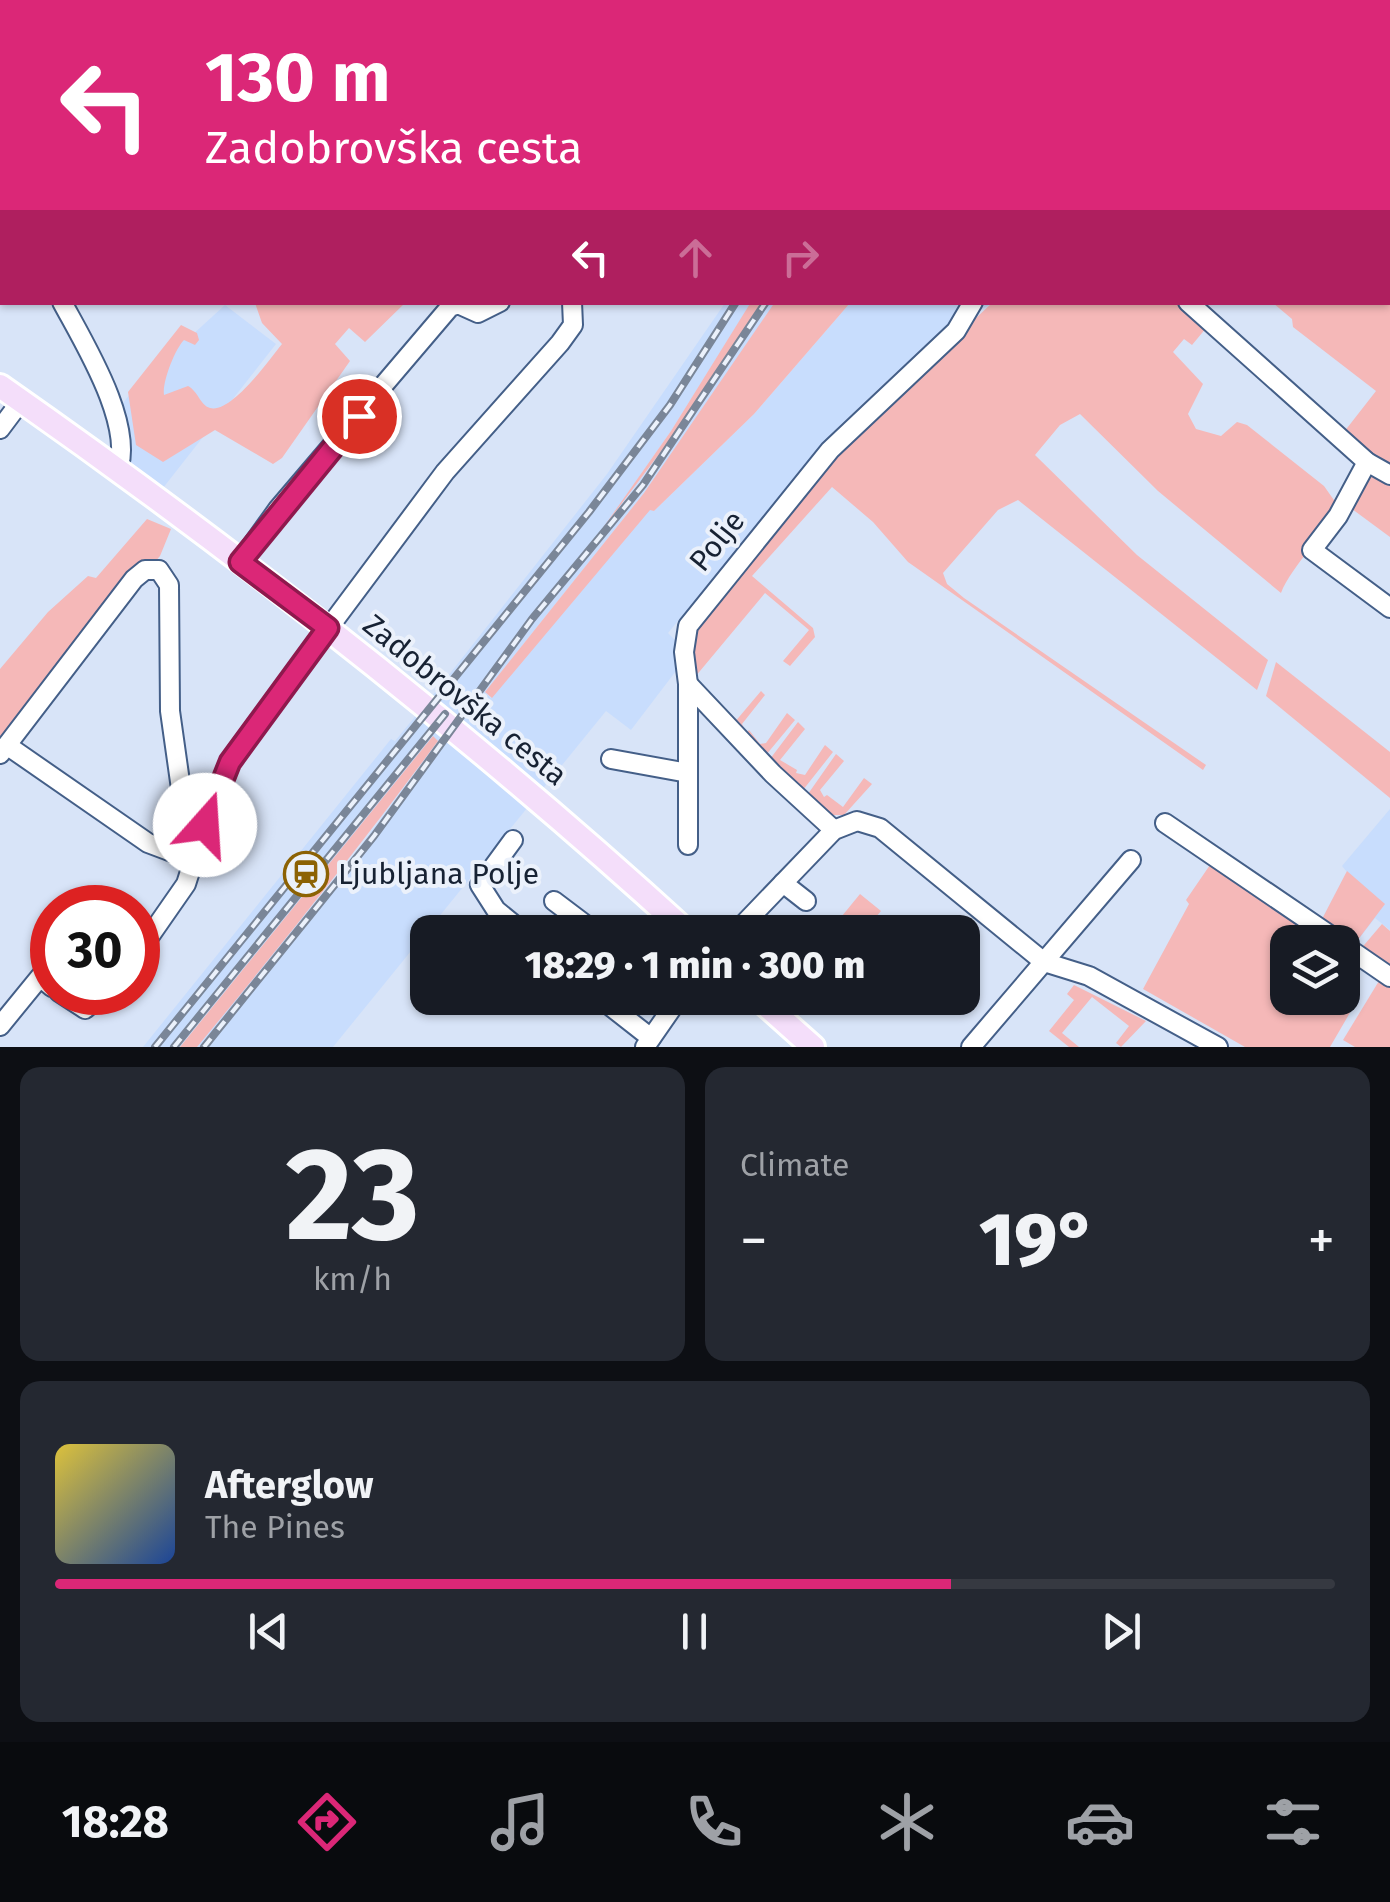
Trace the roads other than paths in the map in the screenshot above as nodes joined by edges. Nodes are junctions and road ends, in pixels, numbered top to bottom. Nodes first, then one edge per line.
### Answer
1 (63, 305) edge
2 (455, 305) edge
3 (460, 305) edge
4 (494, 305) edge
5 (572, 305) edge
6 (972, 305) edge
7 (1191, 305) edge
8 (0, 386) edge
9 (21, 402) junction
10 (0, 429) edge
11 (1367, 462) junction
12 (117, 472) junction
13 (1390, 476) edge
14 (240, 562) junction
15 (1390, 608) edge
16 (328, 628) junction
17 (688, 684) junction
18 (4, 750) edge
19 (611, 759) dead end
20 (688, 774) junction
21 (1165, 823) dead end
22 (834, 830) junction
23 (513, 840) dead end
24 (688, 845) dead end
25 (170, 851) junction
26 (1131, 860) dead end
27 (195, 861) junction
28 (784, 882) junction
29 (554, 901) dead end
30 (806, 901) dead end
31 (502, 915) edge
32 (573, 915) edge
33 (668, 915) edge
34 (752, 915) edge
35 (160, 922) edge
36 (1315, 925) edge
37 (1360, 956) edge
38 (1044, 962) junction
39 (1390, 977) edge
40 (30, 989) edge
41 (619, 1015) edge
42 (666, 1015) edge
43 (777, 1015) edge
44 (0, 1026) edge
45 (648, 1042) edge
46 (813, 1047) edge
47 (971, 1047) edge
48 (1218, 1047) edge

1 - 12 street
2 - 14 street
3 - 4 street
5 - 16 street
6 - 17 street, Polje
7 - 11 street
8 - 9 main road, Zadobrovška cesta
9 - 10 street
9 - 12 main road, Zadobrovška cesta
11 - 13 street
11 - 15 street
12 - 14 main road, Zadobrovška cesta
14 - 16 main road, Zadobrovška cesta
16 - 27 street
16 - 33 main road, Zadobrovška cesta
17 - 20 street, Polje
17 - 22 street
18 - 25 street
18 - 25 street
19 - 20 street
20 - 24 street, Polje
21 - 36 street
22 - 28 street
22 - 38 street
23 - 31 street
25 - 27 street
26 - 38 street
27 - 35 street
28 - 30 street
28 - 34 street
29 - 32 street
37 - 39 street
38 - 47 street
38 - 48 street
40 - 44 street
41 - 45 street
42 - 45 street
43 - 46 main road

